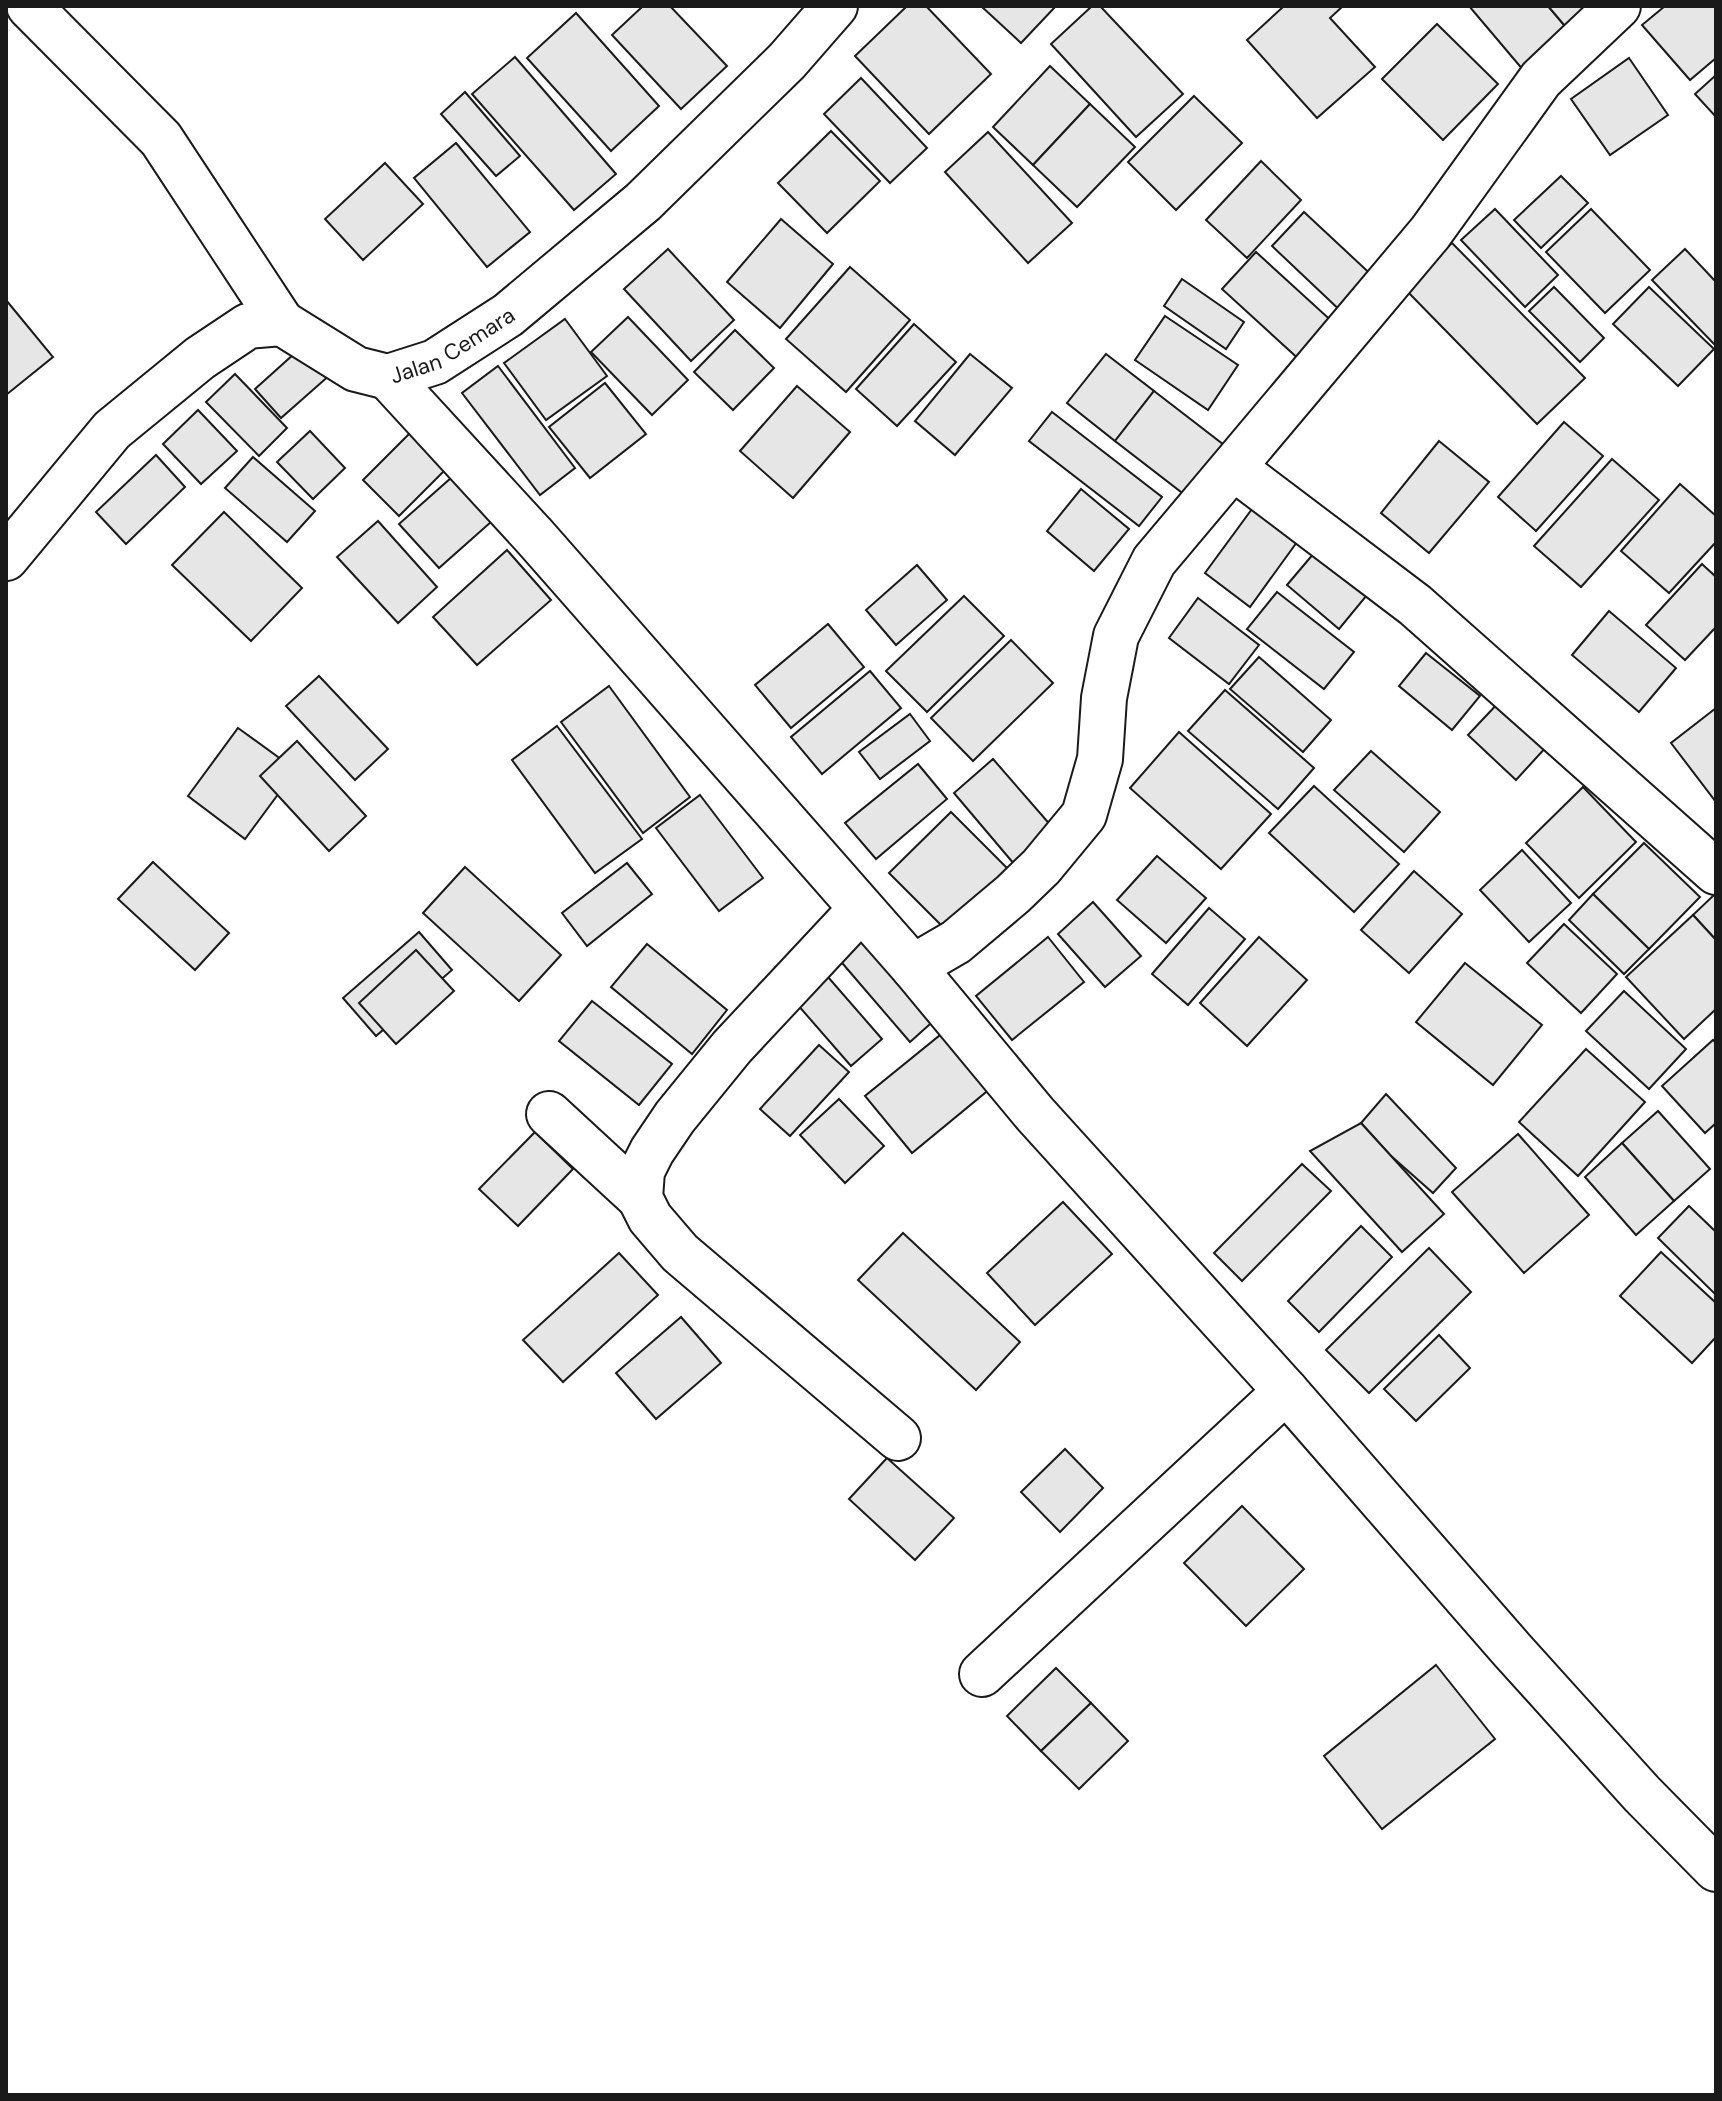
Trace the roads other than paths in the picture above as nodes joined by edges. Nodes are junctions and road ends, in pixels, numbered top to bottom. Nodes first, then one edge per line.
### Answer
1 (29, 6) edge
2 (835, 6) edge
3 (1618, 6) edge
4 (282, 323) junction
5 (388, 377) junction
6 (1234, 468) junction
7 (6, 558) edge
8 (1716, 872) edge
9 (861, 909) junction
10 (913, 967) junction
11 (549, 1114) dead end
12 (640, 1198) junction
13 (1286, 1391) junction
14 (898, 1438) dead end
15 (982, 1674) dead end
16 (1716, 1869) edge

1 - 4 street
2 - 5 street, Jalan Cemara
3 - 6 street
4 - 5 street, Jalan Cemara
4 - 7 street
5 - 9 street
6 - 8 street
6 - 10 street
9 - 10 street
9 - 12 street
10 - 13 street
11 - 12 street
12 - 14 street
13 - 15 street
13 - 16 street

